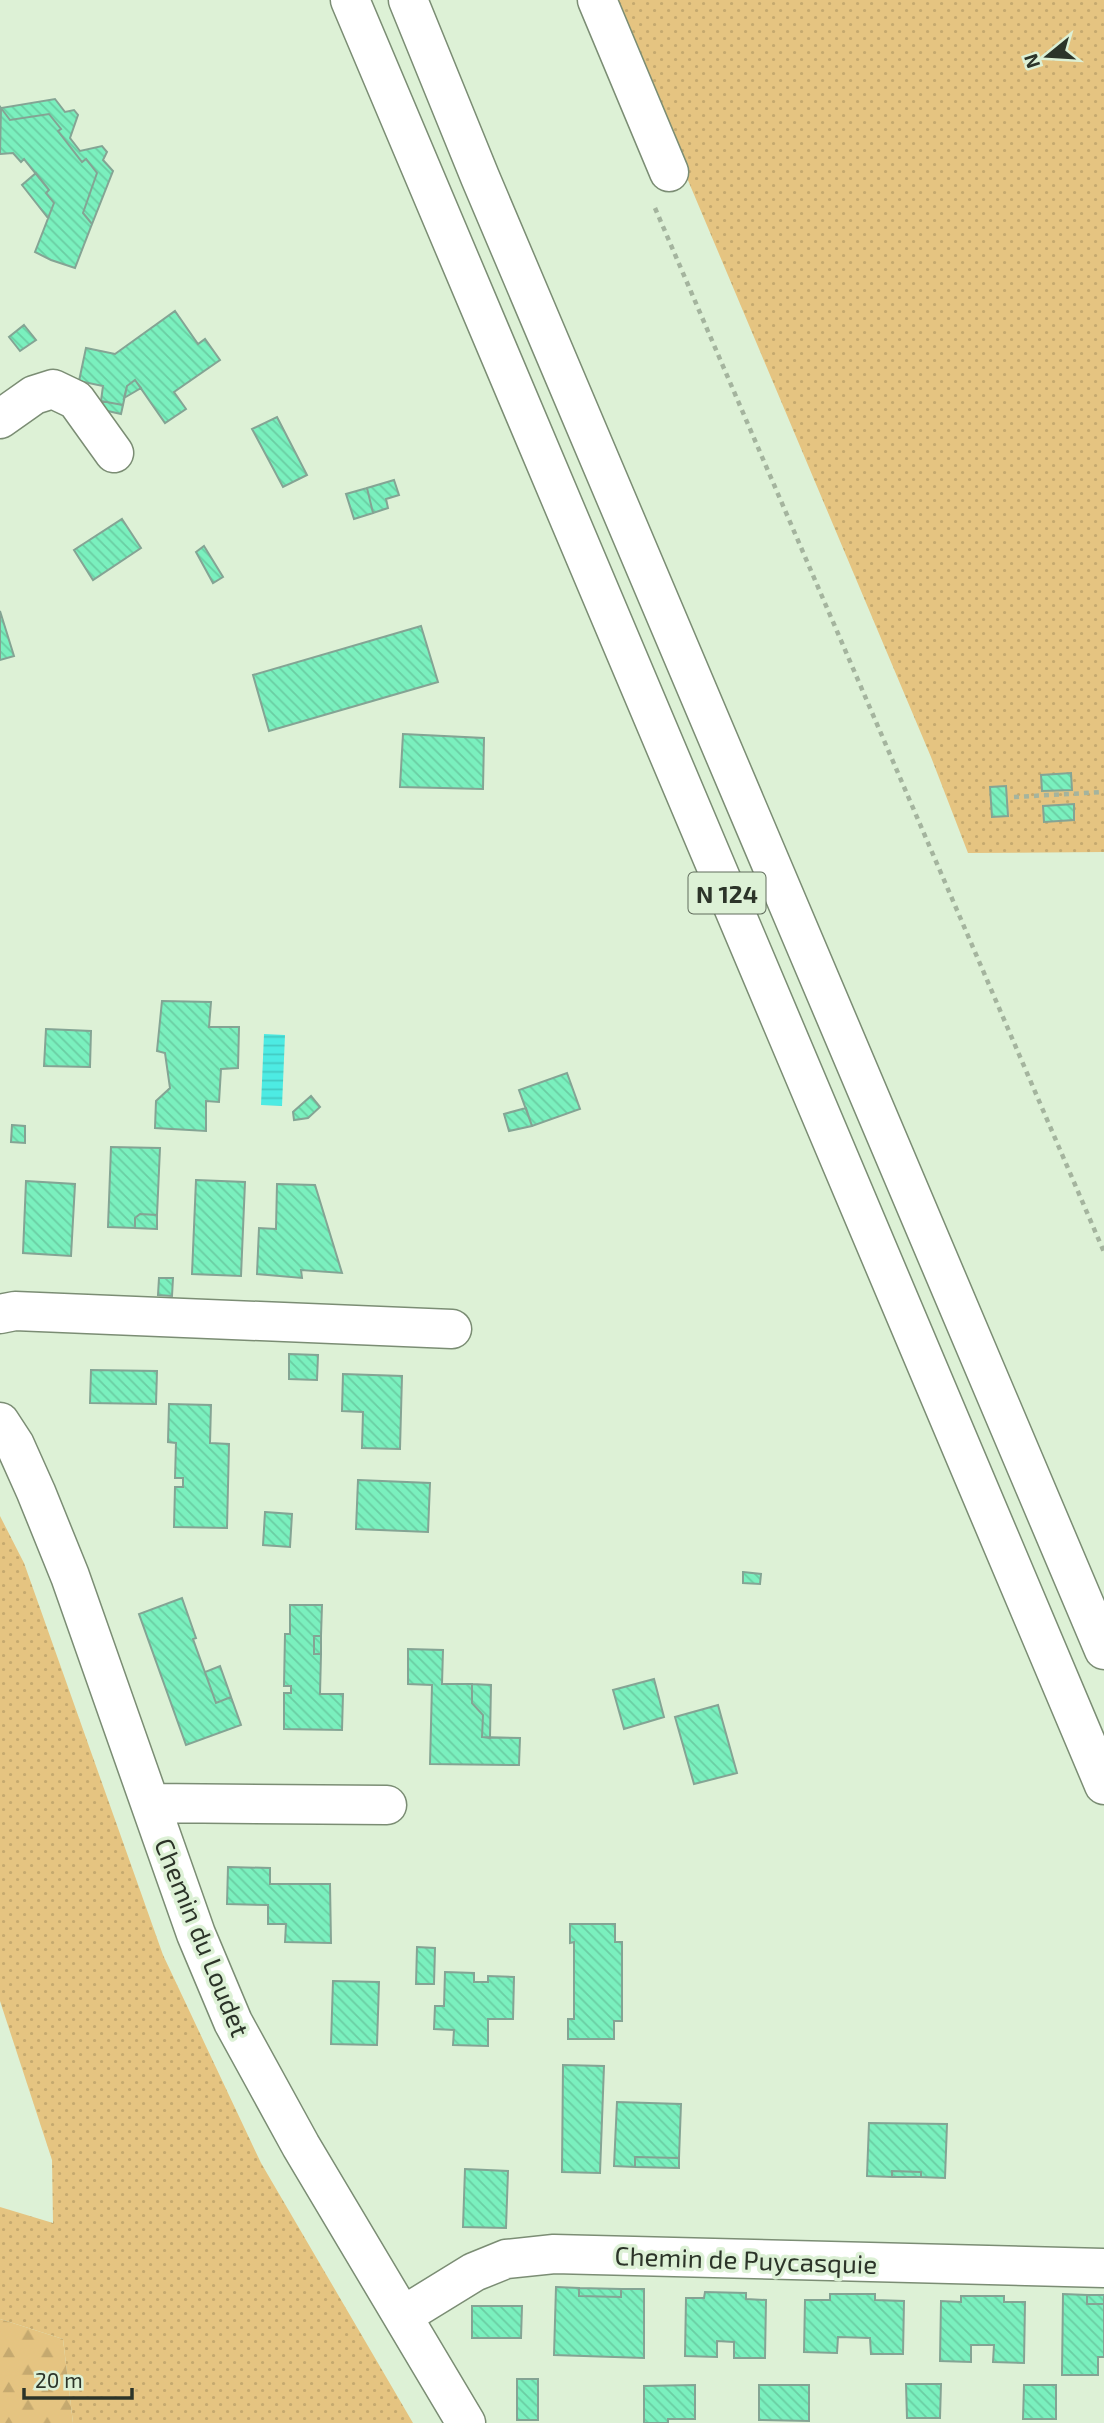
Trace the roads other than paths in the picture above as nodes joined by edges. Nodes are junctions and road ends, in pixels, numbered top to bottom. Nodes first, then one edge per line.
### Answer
1 (350, 0) edge
2 (408, 0) edge
3 (597, 0) edge
4 (662, 188) road end
5 (0, 419) edge
6 (114, 453) dead end
7 (0, 1314) edge
8 (452, 1329) dead end
9 (0, 1422) edge
10 (1104, 1650) edge
11 (1104, 1785) edge
12 (150, 1802) junction
13 (387, 1805) dead end
14 (1104, 2268) edge
15 (404, 2315) junction
16 (466, 2423) edge

1 - 11 main road, N 124
2 - 10 main road, N 124
3 - 4 main road
5 - 6 main road
7 - 8 main road
9 - 12 main road, Chemin du Loudet
12 - 13 main road
12 - 15 main road, Chemin du Loudet
14 - 15 main road, Chemin de Puycasquie
15 - 16 main road, Chemin du Loudet

